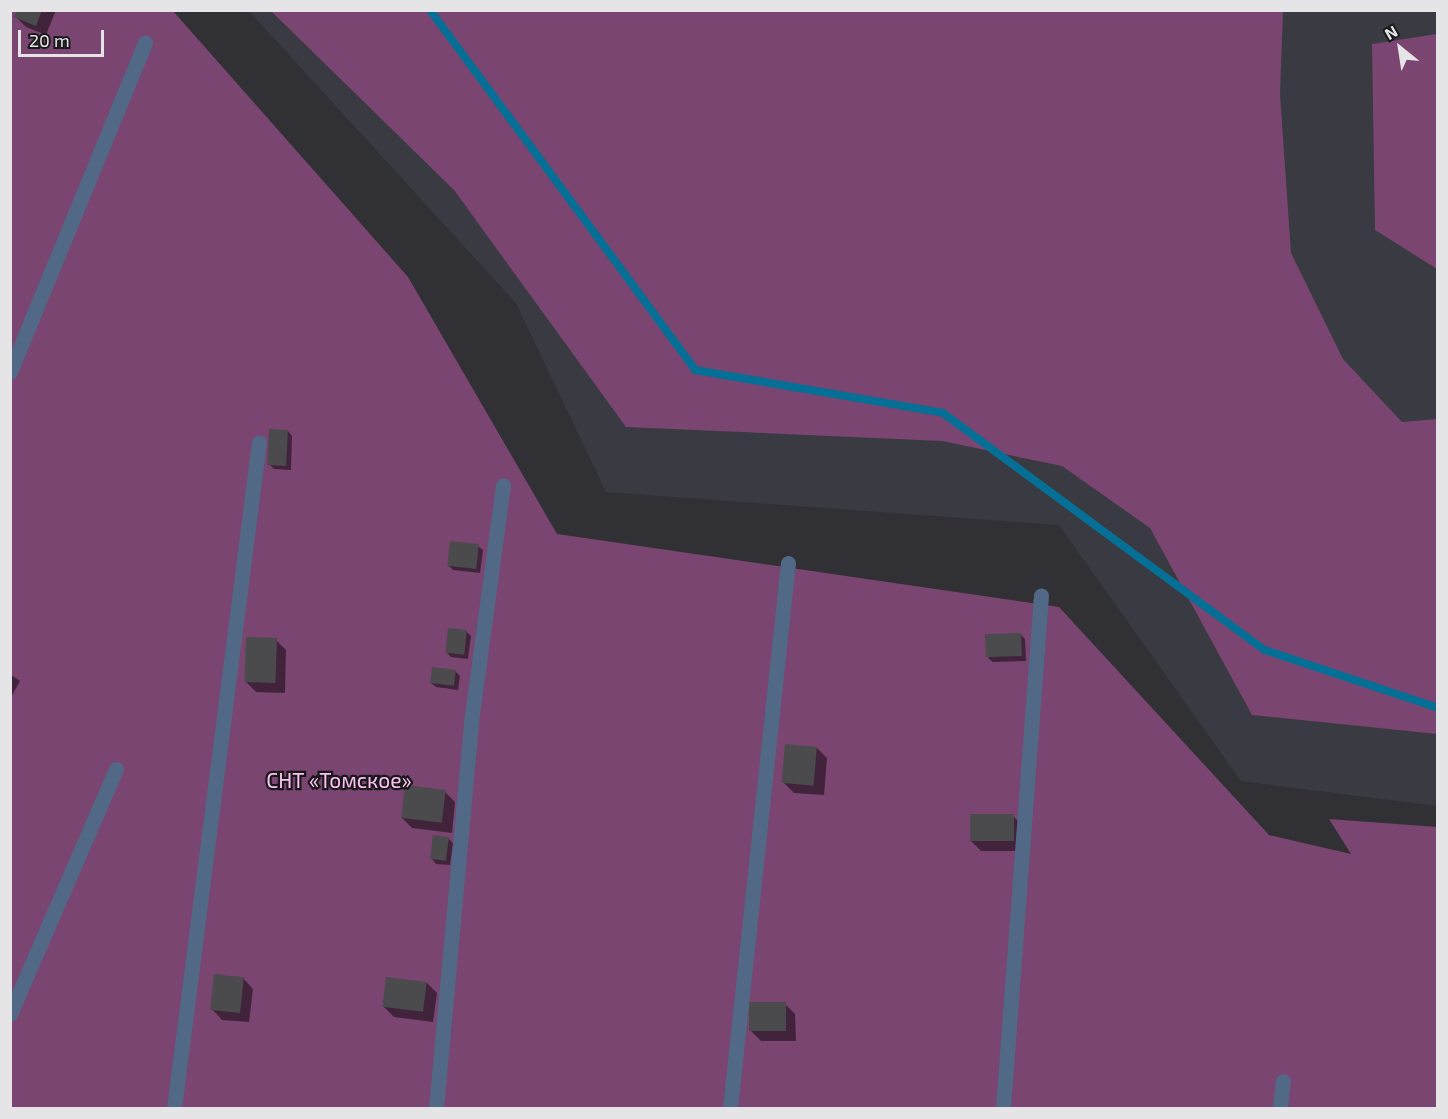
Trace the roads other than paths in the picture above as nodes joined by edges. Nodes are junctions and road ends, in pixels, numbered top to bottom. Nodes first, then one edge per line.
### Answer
1 (146, 44) dead end
2 (10, 372) edge
3 (259, 442) dead end
4 (503, 485) dead end
5 (788, 563) dead end
6 (1041, 595) dead end
7 (116, 769) dead end
8 (10, 1014) edge
9 (1283, 1082) dead end
10 (174, 1108) edge
11 (436, 1108) edge
12 (730, 1108) edge
13 (1003, 1108) edge
14 (1280, 1108) edge

1 - 2 lane
3 - 10 lane
4 - 11 lane
5 - 12 lane
6 - 13 lane
7 - 8 lane
9 - 14 lane

